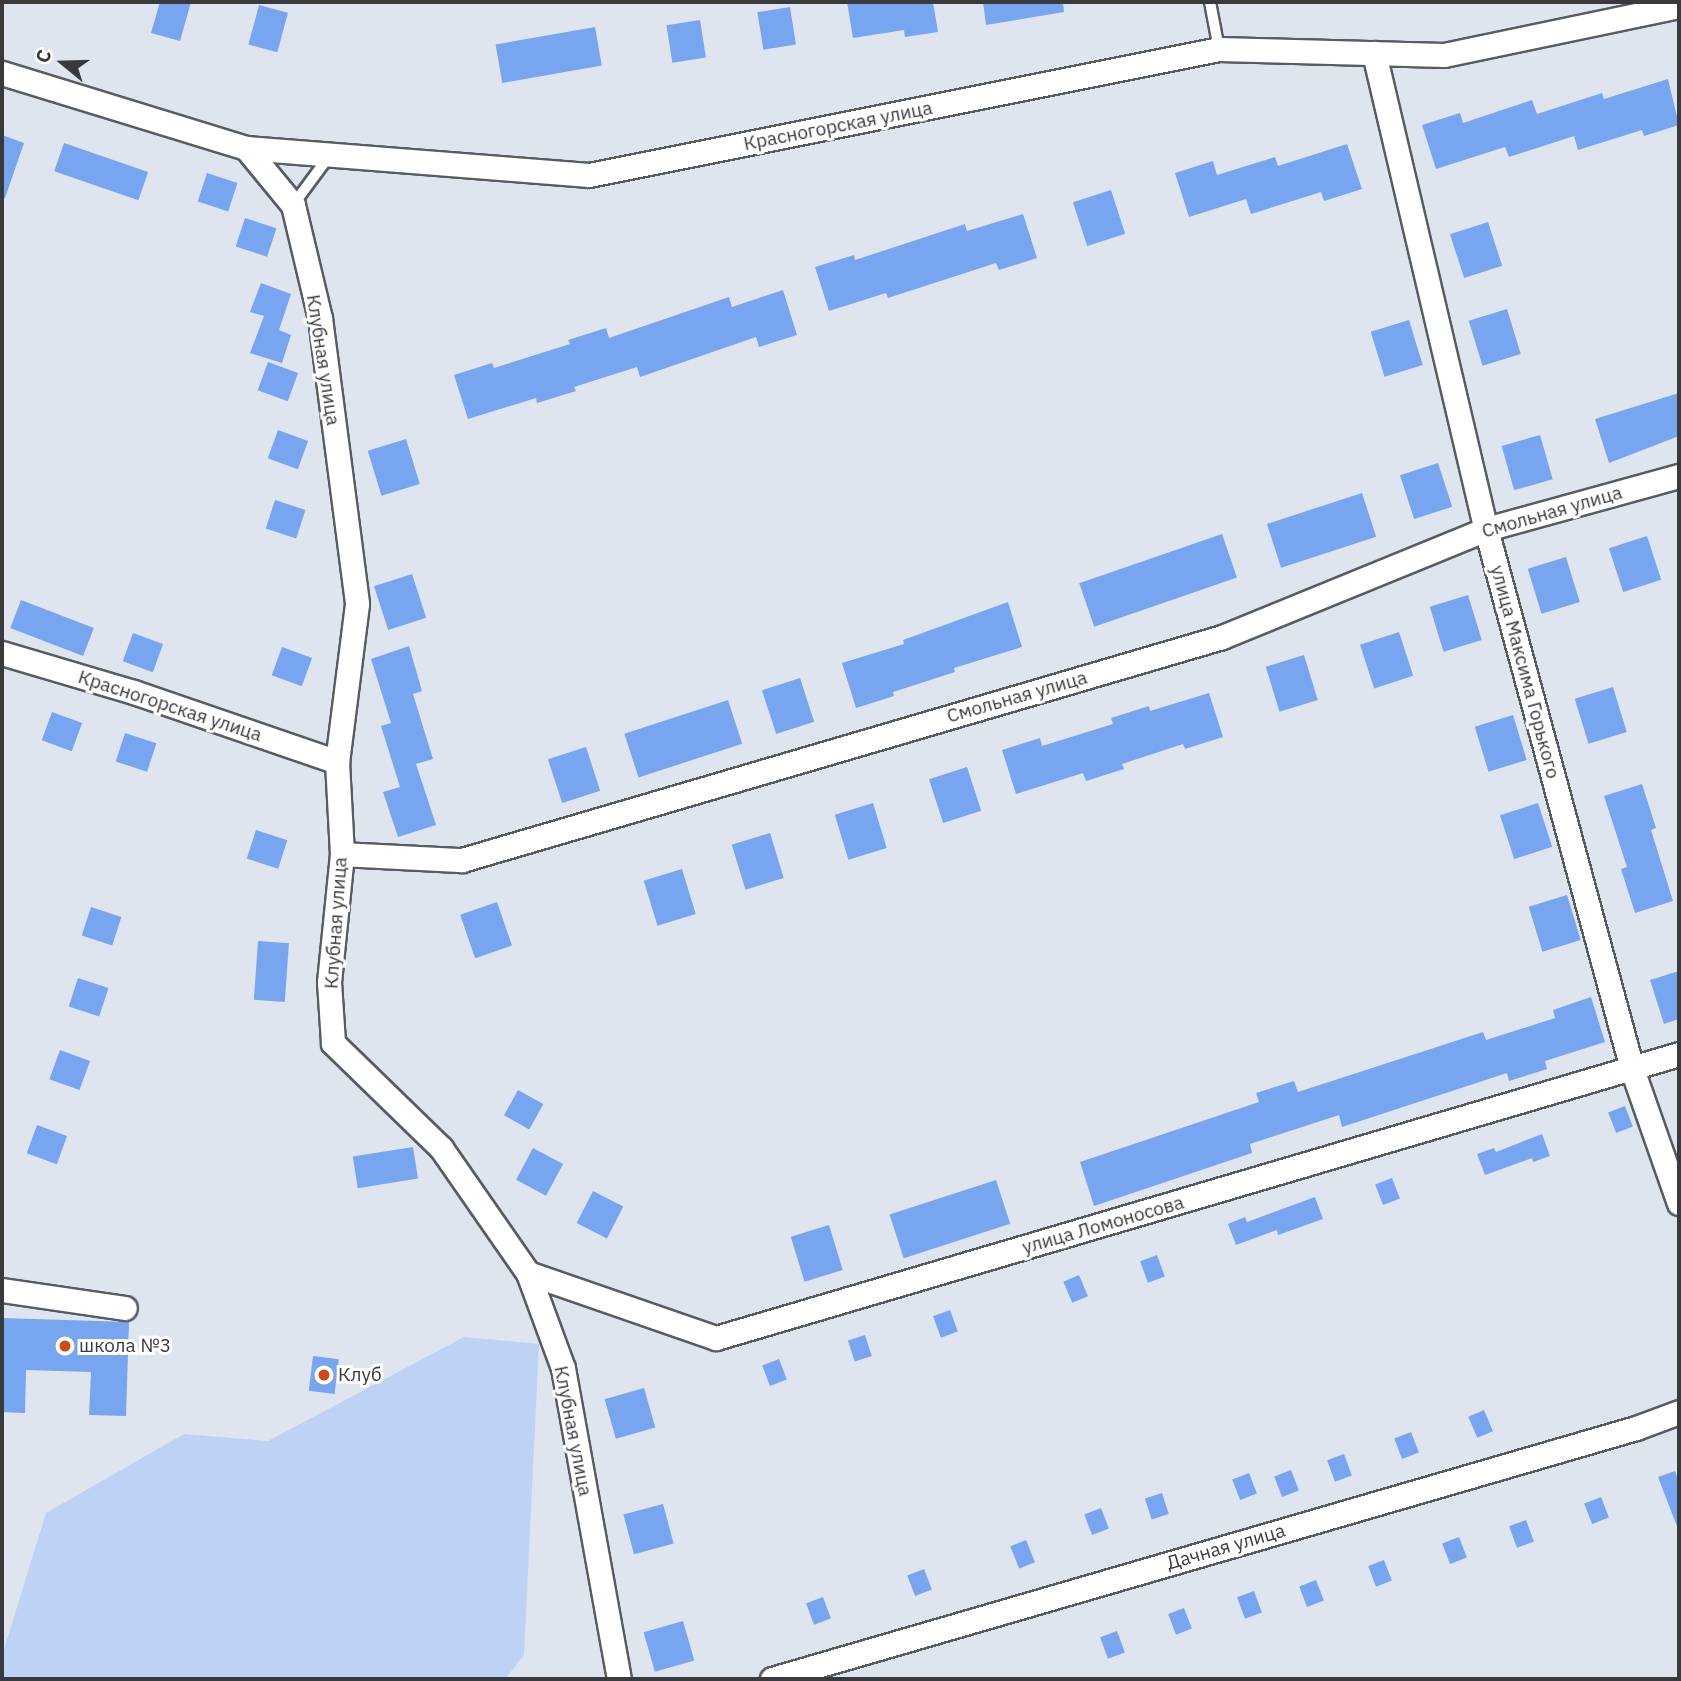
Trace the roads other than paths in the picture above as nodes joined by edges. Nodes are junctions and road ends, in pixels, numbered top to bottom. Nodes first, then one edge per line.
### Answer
1 (1210, 2) edge
2 (1679, 6) edge
3 (1219, 49) junction
4 (1374, 53) junction
5 (2, 73) edge
6 (246, 148) junction
7 (330, 155) junction
8 (293, 205) junction
9 (1679, 476) edge
10 (1486, 529) junction
11 (2, 653) edge
12 (337, 762) junction
13 (342, 854) junction
14 (1679, 1054) edge
15 (1632, 1069) junction
16 (1679, 1203) edge
17 (528, 1273) junction
18 (2, 1290) edge
19 (125, 1308) dead end
20 (1679, 1412) edge
21 (619, 1679) edge
22 (772, 1679) edge

1 - 3 lane
2 - 4 street, Красногорская улица
3 - 4 street, Красногорская улица
3 - 7 street, Красногорская улица
4 - 10 street, улица Максима Горького
5 - 6 street, Красногорская улица
6 - 7 street, Красногорская улица
6 - 8 street, Клубная улица
7 - 8 lane
8 - 12 street, Клубная улица
9 - 10 street, Смольная улица
10 - 13 street, Смольная улица
10 - 15 street, улица Максима Горького
11 - 12 street, Красногорская улица
12 - 13 street, Клубная улица
13 - 17 street, Клубная улица
14 - 15 street, улица Ломоносова
15 - 16 street, улица Максима Горького
15 - 17 street, улица Ломоносова
17 - 21 street, Клубная улица
18 - 19 street
20 - 22 street, Дачная улица

